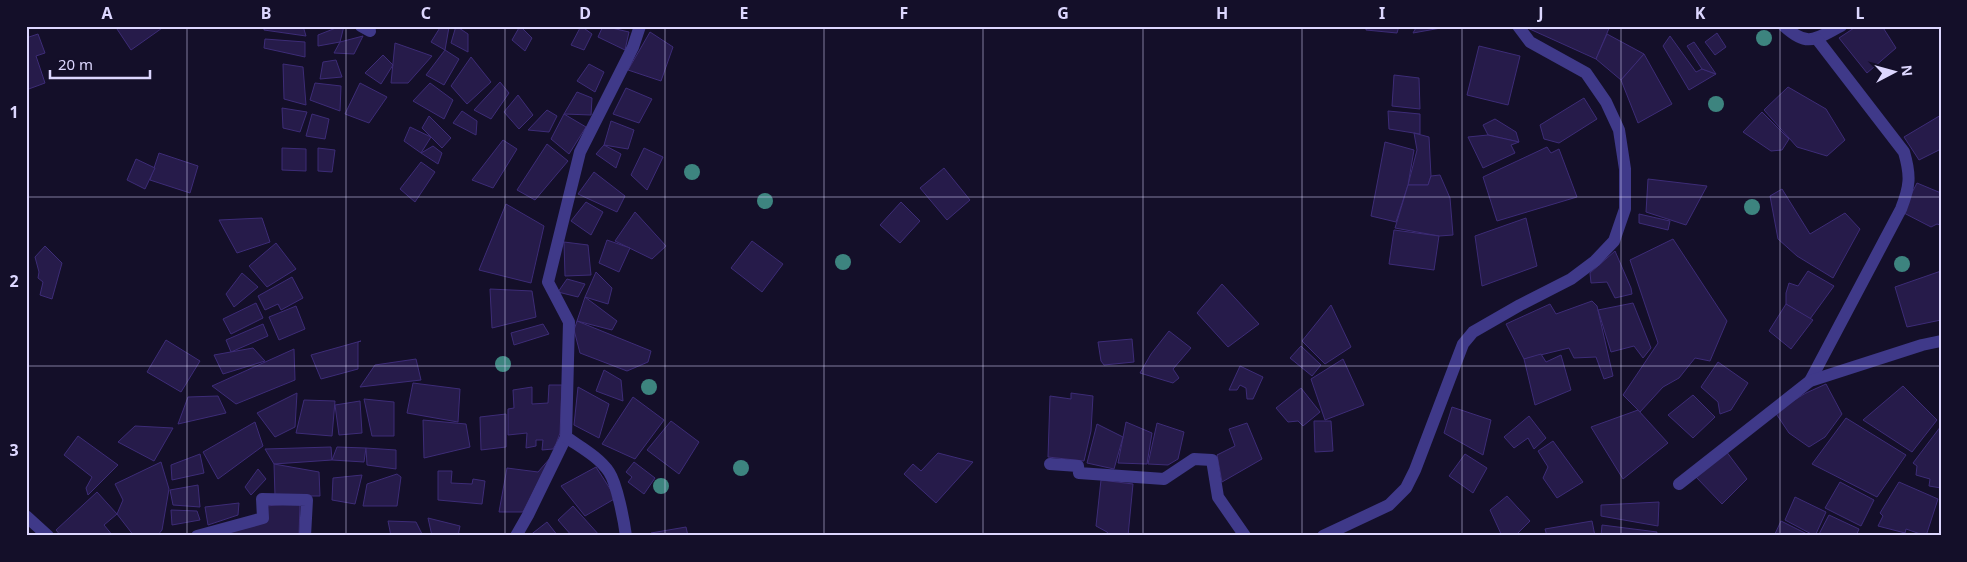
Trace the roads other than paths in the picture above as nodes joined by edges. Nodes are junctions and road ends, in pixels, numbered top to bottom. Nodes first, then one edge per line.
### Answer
1 (640, 26) edge
2 (1518, 26) edge
3 (1784, 26) edge
4 (1841, 26) edge
5 (1817, 39) junction
6 (1941, 341) edge
7 (1810, 381) junction
8 (566, 437) junction
9 (1050, 464) dead end
10 (1679, 484) dead end
11 (26, 516) edge
12 (48, 536) edge
13 (197, 536) edge
14 (305, 536) edge
15 (516, 536) edge
16 (626, 536) edge
17 (1244, 536) edge
18 (1323, 536) edge

1 - 8 street
2 - 18 street
3 - 5 street
4 - 5 street
5 - 7 street
6 - 7 street
7 - 10 street
8 - 15 street
8 - 16 street
9 - 17 street
11 - 12 street
13 - 14 street

